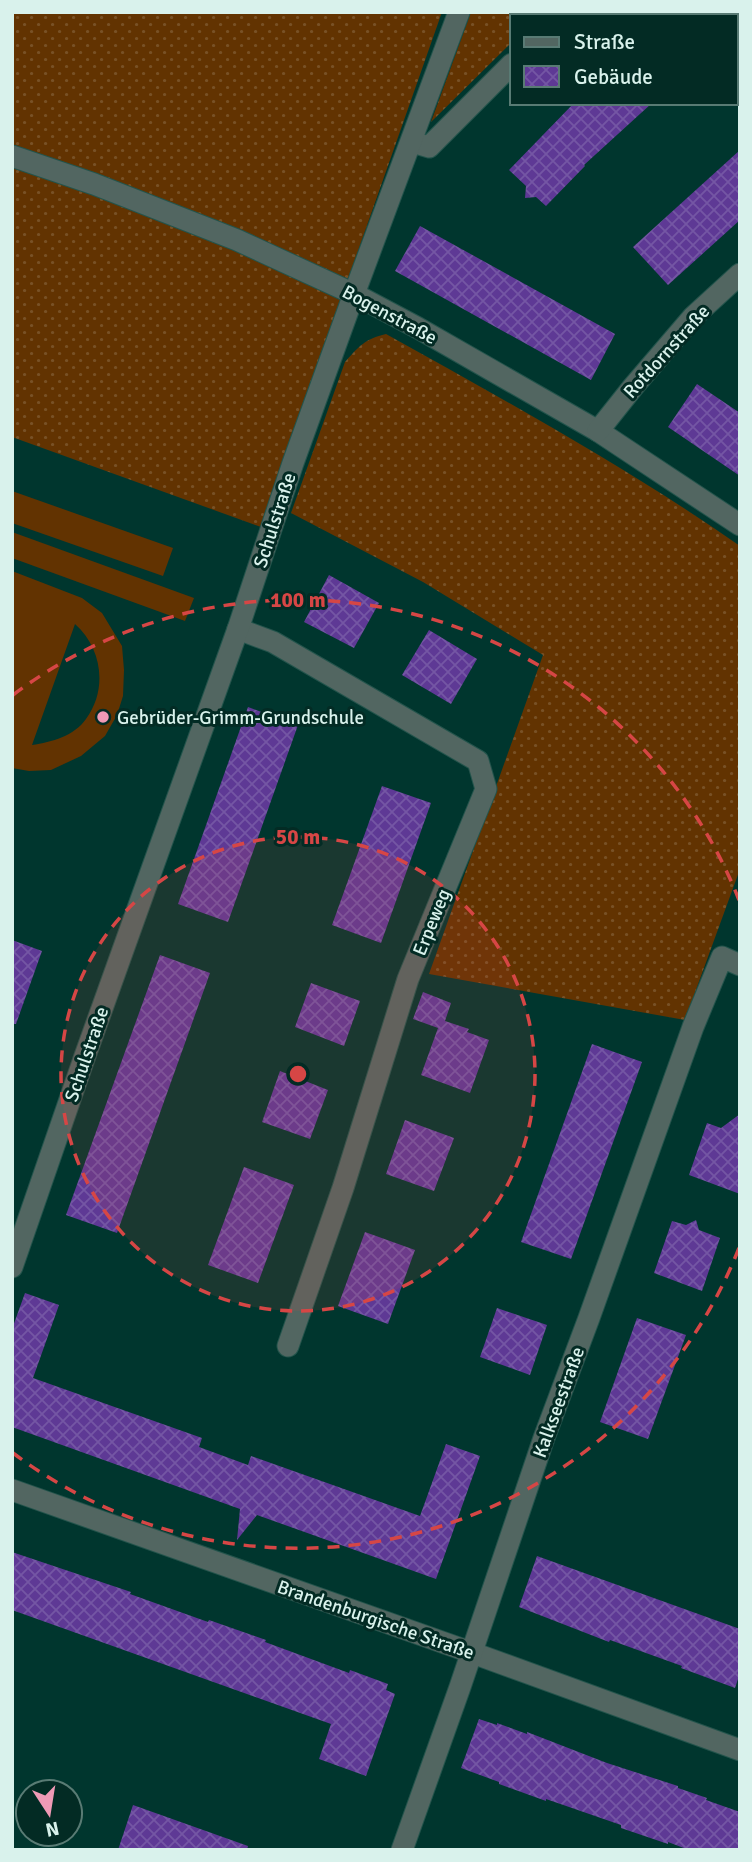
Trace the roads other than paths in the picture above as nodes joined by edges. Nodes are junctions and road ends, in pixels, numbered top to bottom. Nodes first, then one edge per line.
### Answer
1 (459, 12) edge
2 (510, 66) edge
3 (412, 142) junction
4 (12, 156) edge
5 (740, 274) edge
6 (354, 294) junction
7 (598, 432) junction
8 (740, 526) edge
9 (238, 629) junction
10 (731, 961) edge
11 (12, 1267) edge
12 (288, 1346) dead end
13 (12, 1490) edge
14 (471, 1652) junction
15 (740, 1750) edge
16 (402, 1850) edge

1 - 3 street, Schulstraße
2 - 3 street
3 - 6 street, Schulstraße
4 - 6 street, Bogenstraße
5 - 7 street, Rotdornstraße
6 - 7 street, Bogenstraße
6 - 9 street, Schulstraße
7 - 8 street, Bogenstraße
9 - 11 street, Schulstraße
9 - 12 street, Erpeweg
10 - 14 street, Kalkseestraße
13 - 14 street, Brandenburgische Straße
14 - 15 street, Brandenburgische Straße
14 - 16 street, Kalkseestraße

